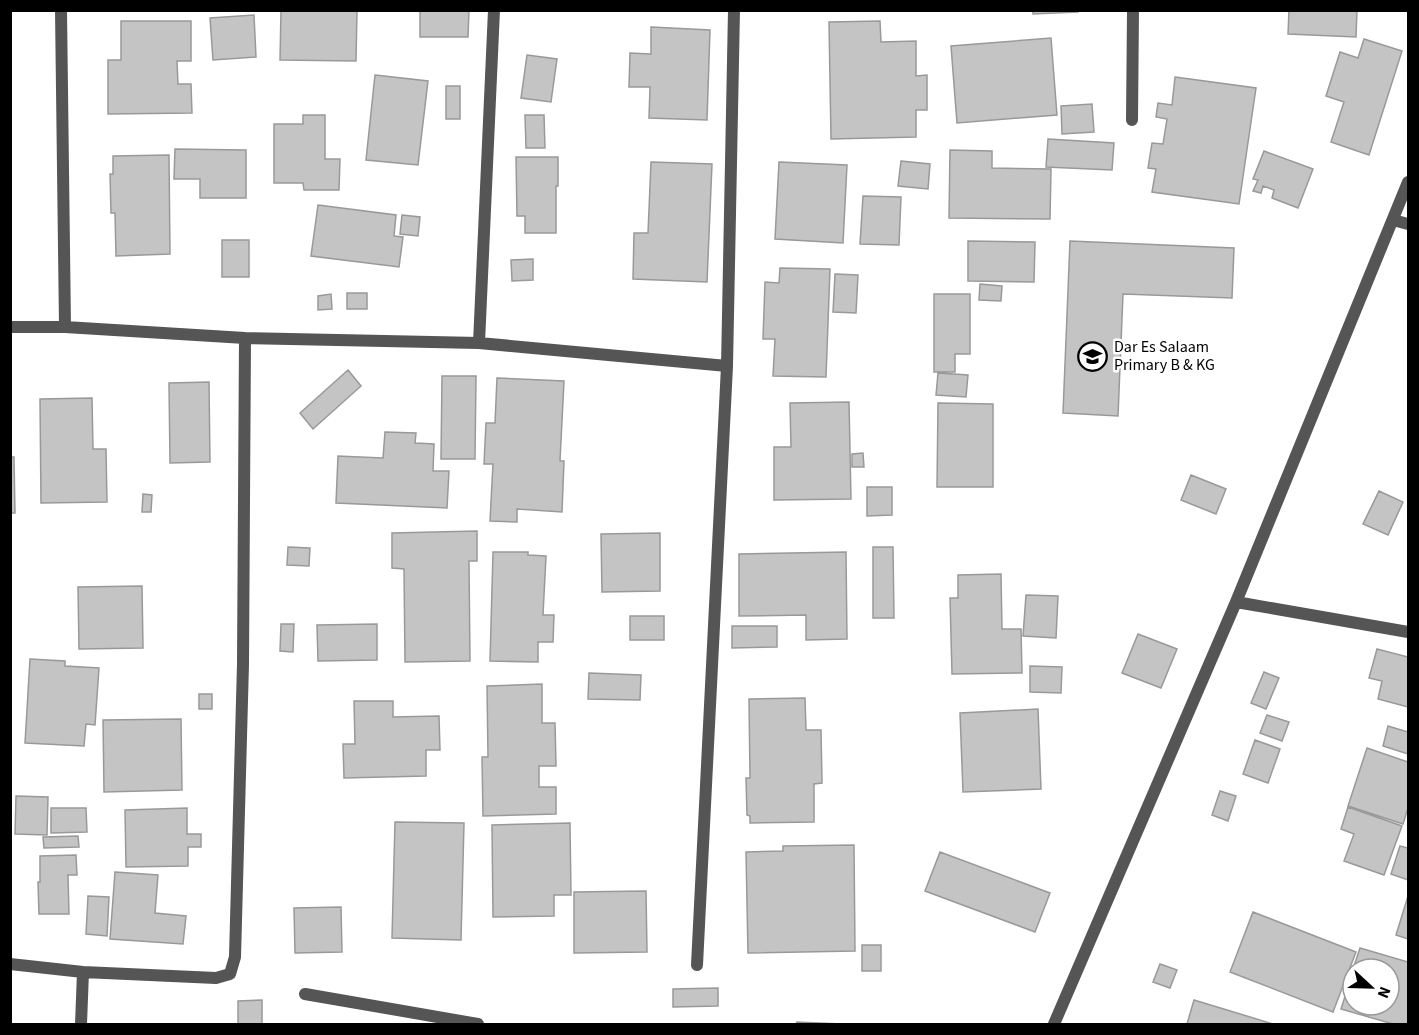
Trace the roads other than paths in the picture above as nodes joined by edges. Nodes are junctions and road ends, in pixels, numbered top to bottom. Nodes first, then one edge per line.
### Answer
1 (61, 10) edge
2 (494, 10) edge
3 (734, 10) edge
4 (1133, 10) edge
5 (1132, 120) dead end
6 (1408, 182) edge
7 (1393, 220) junction
8 (1408, 224) edge
9 (10, 327) edge
10 (65, 327) junction
11 (245, 338) junction
12 (479, 343) junction
13 (727, 366) junction
14 (1236, 602) junction
15 (1408, 632) edge
16 (10, 964) edge
17 (697, 965) dead end
18 (83, 972) junction
19 (306, 994) dead end
20 (81, 1024) edge
21 (478, 1024) edge
22 (1054, 1024) edge

1 - 10 street
2 - 12 street
3 - 13 street
4 - 5 street
6 - 7 street
7 - 8 street
7 - 14 street
9 - 10 street
10 - 11 street
11 - 12 street
11 - 18 street
12 - 13 street
13 - 17 street
14 - 15 street
14 - 22 street
16 - 18 street
18 - 20 street
19 - 21 street

